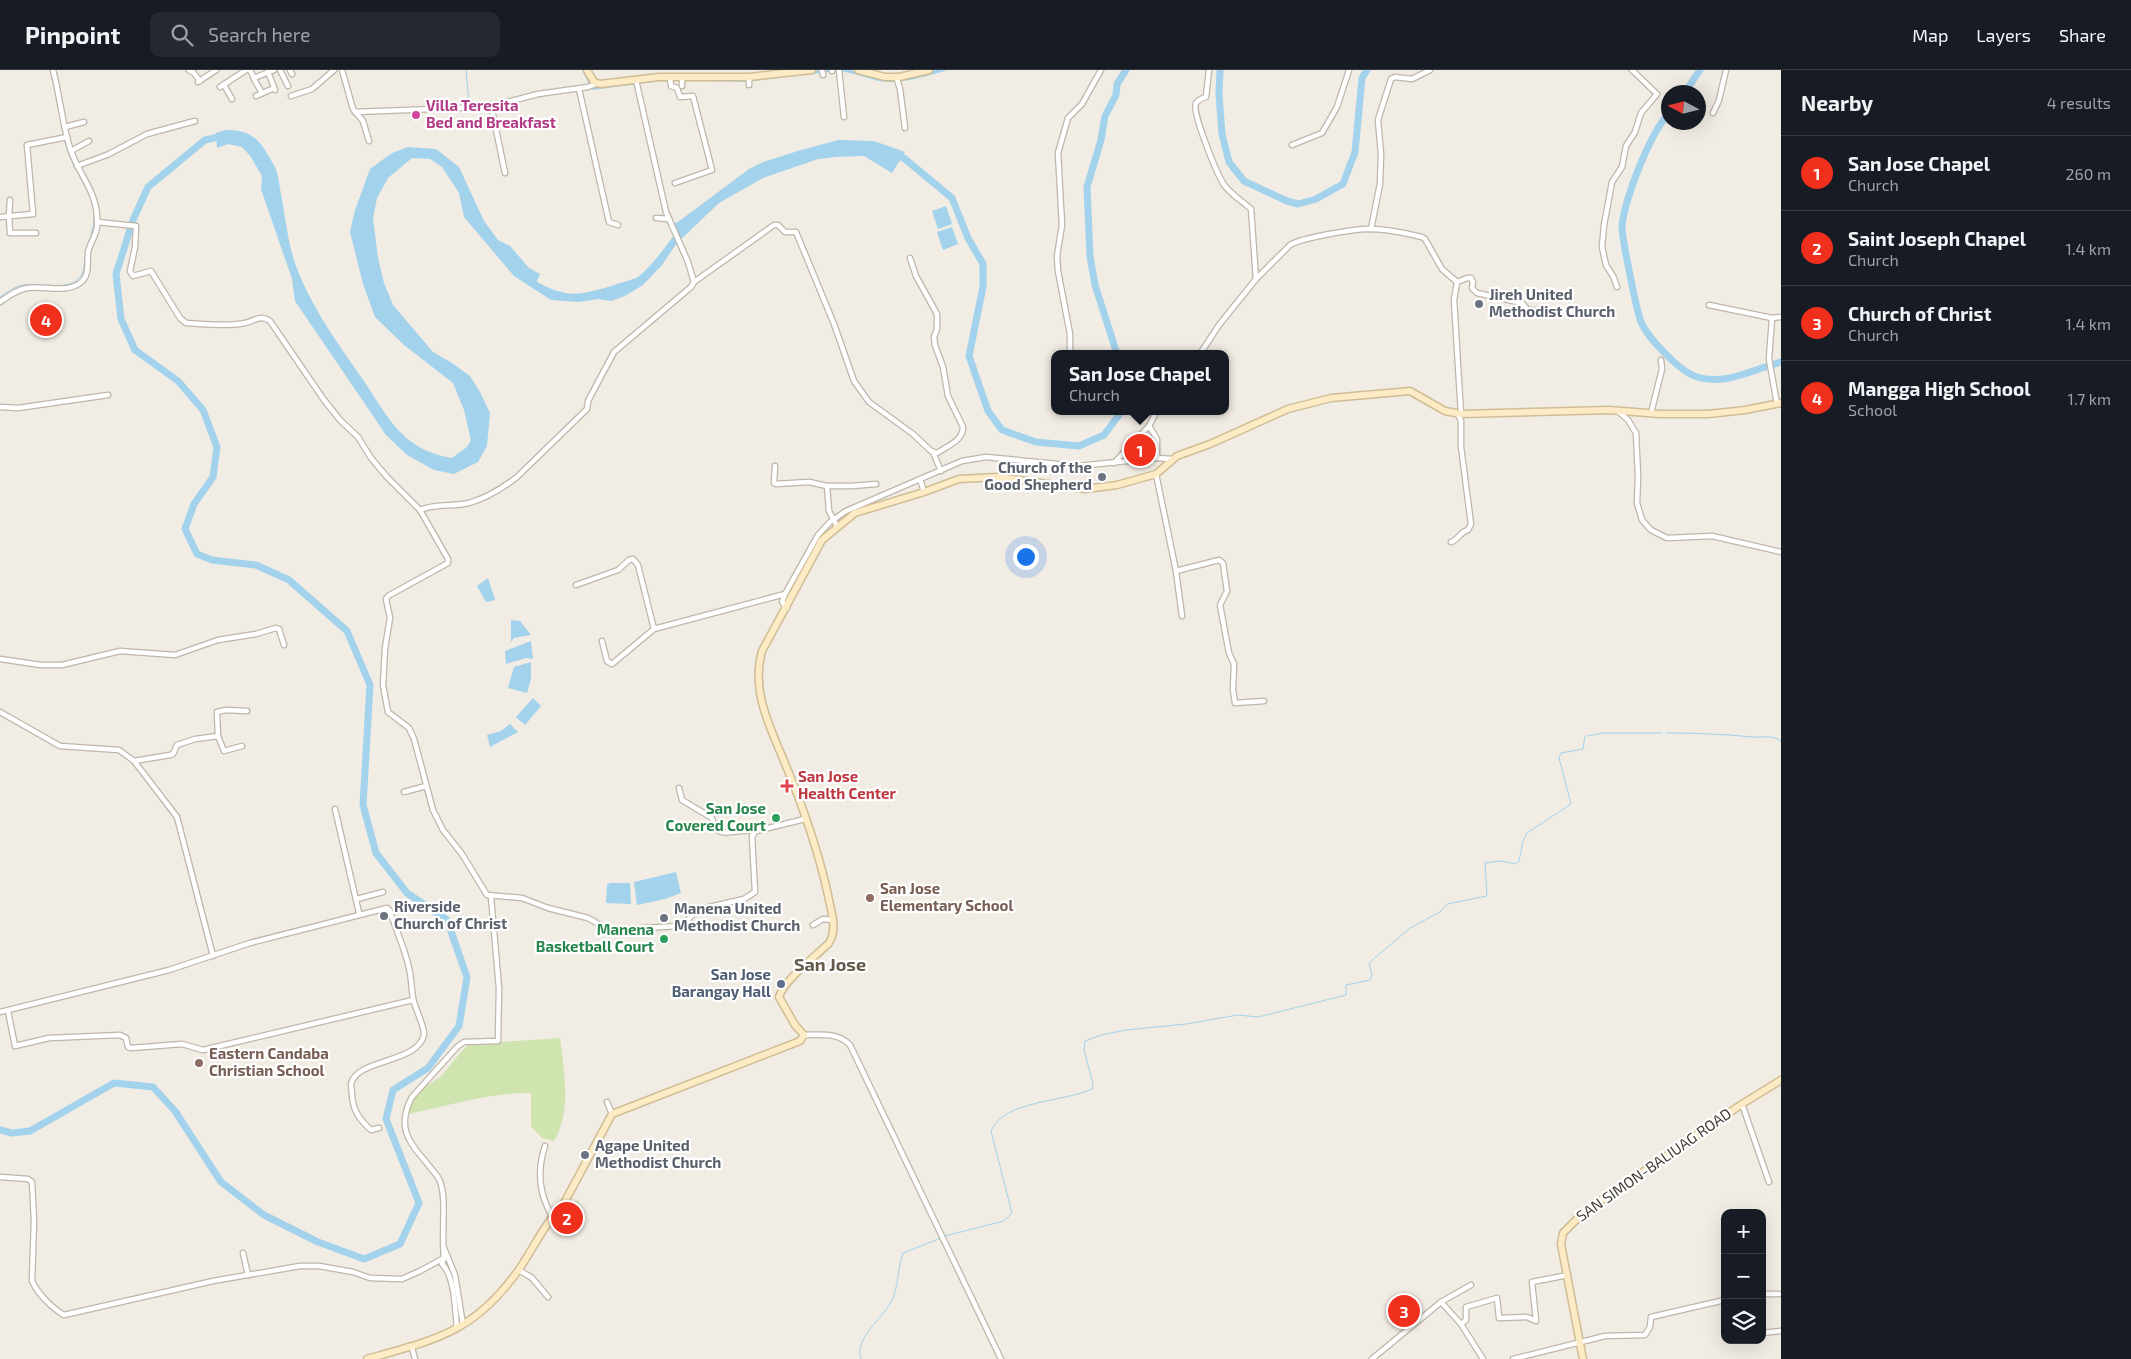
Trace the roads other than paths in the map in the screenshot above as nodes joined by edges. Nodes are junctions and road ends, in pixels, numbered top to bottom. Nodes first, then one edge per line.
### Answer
1 (53, 70) edge
2 (189, 70) edge
3 (216, 70) edge
4 (248, 70) edge
5 (274, 70) edge
6 (280, 70) edge
7 (334, 70) edge
8 (342, 70) edge
9 (587, 70) edge
10 (812, 70) edge
11 (839, 70) edge
12 (858, 70) edge
13 (928, 70) edge
14 (1100, 70) edge
15 (1209, 70) edge
16 (1349, 70) edge
17 (1430, 70) edge
18 (1632, 70) edge
19 (1726, 70) edge
20 (268, 72) junction
21 (670, 78) junction
22 (682, 78) junction
23 (749, 78) junction
24 (897, 78) junction
25 (254, 79) dead end
26 (636, 82) junction
27 (749, 85) dead end
28 (288, 86) dead end
29 (592, 86) junction
30 (682, 86) dead end
31 (579, 89) junction
32 (262, 93) junction
33 (256, 96) dead end
34 (291, 96) dead end
35 (232, 99) dead end
36 (491, 105) junction
37 (354, 112) junction
38 (1713, 113) dead end
39 (844, 117) dead end
40 (195, 121) dead end
41 (84, 122) dead end
42 (65, 128) junction
43 (905, 128) dead end
44 (63, 137) junction
45 (89, 141) dead end
46 (369, 141) dead end
47 (1292, 145) dead end
48 (71, 151) junction
49 (77, 166) junction
50 (505, 173) dead end
51 (675, 182) dead end
52 (10, 200) dead end
53 (8, 216) junction
54 (0, 217) edge
55 (656, 218) dead end
56 (97, 222) junction
57 (670, 222) junction
58 (618, 225) dead end
59 (1371, 229) junction
60 (36, 233) dead end
61 (910, 258) dead end
62 (1256, 279) junction
63 (694, 282) junction
64 (1457, 282) junction
65 (1617, 287) dead end
66 (0, 302) edge
67 (1709, 305) dead end
68 (1540, 312) dead end
69 (1781, 317) edge
70 (1772, 318) junction
71 (1070, 350) edge
72 (1203, 350) edge
73 (1660, 360) dead end
74 (108, 395) dead end
75 (1779, 403) edge
76 (0, 407) edge
77 (1617, 410) junction
78 (1651, 413) junction
79 (1459, 414) junction
80 (1155, 415) edge
81 (1149, 426) junction
82 (933, 452) junction
83 (1157, 458) junction
84 (1172, 459) junction
85 (1114, 463) junction
86 (775, 466) dead end
87 (941, 471) junction
88 (1156, 474) junction
89 (920, 479) junction
90 (876, 484) dead end
91 (828, 486) junction
92 (924, 492) junction
93 (420, 510) junction
94 (833, 520) junction
95 (837, 526) junction
96 (1451, 542) dead end
97 (1781, 552) edge
98 (1176, 571) junction
99 (576, 585) dead end
100 (785, 594) junction
101 (786, 608) junction
102 (1182, 616) dead end
103 (654, 630) junction
104 (602, 641) dead end
105 (284, 645) dead end
106 (0, 659) edge
107 (1264, 701) dead end
108 (247, 711) dead end
109 (0, 712) edge
110 (218, 736) junction
111 (242, 746) dead end
112 (134, 761) junction
113 (426, 786) junction
114 (679, 788) dead end
115 (404, 792) dead end
116 (335, 808) dead end
117 (805, 819) junction
118 (756, 831) junction
119 (383, 892) dead end
120 (491, 897) junction
121 (357, 898) junction
122 (360, 913) junction
123 (834, 920) junction
124 (813, 925) dead end
125 (212, 956) junction
126 (413, 1000) junction
127 (8, 1011) junction
128 (0, 1012) edge
129 (804, 1035) junction
130 (1781, 1080) edge
131 (607, 1102) dead end
132 (1742, 1104) junction
133 (612, 1114) junction
134 (379, 1128) dead end
135 (545, 1146) dead end
136 (0, 1176) edge
137 (1769, 1182) dead end
138 (552, 1216) junction
139 (442, 1242) junction
140 (243, 1252) dead end
141 (444, 1258) junction
142 (519, 1270) junction
143 (248, 1275) junction
144 (1568, 1275) junction
145 (1471, 1285) dead end
146 (1766, 1294) edge
147 (1780, 1294) dead end
148 (548, 1298) dead end
149 (1721, 1301) edge
150 (1441, 1302) junction
151 (1461, 1324) junction
152 (460, 1327) junction
153 (1781, 1331) edge
154 (1766, 1333) edge
155 (1581, 1341) junction
156 (412, 1348) junction
157 (367, 1359) edge
158 (415, 1359) edge
159 (1000, 1359) edge
160 (1372, 1359) edge
161 (1483, 1359) edge
162 (1513, 1359) edge
163 (1584, 1359) edge

1 - 42 street
2 - 3 street
4 - 20 street
4 - 35 street
5 - 20 street
6 - 28 street
7 - 34 street
8 - 37 street
9 - 29 street
10 - 23 street
11 - 39 street
12 - 24 street
13 - 24 street
14 - 71 street
15 - 62 street
16 - 47 street
17 - 59 street
18 - 65 street
19 - 38 street
20 - 32 street
21 - 22 street
21 - 26 street
21 - 51 street
22 - 23 street
22 - 30 street
23 - 27 street
24 - 43 street
25 - 32 street
26 - 29 street
26 - 57 street
29 - 31 street
31 - 36 street
31 - 58 street
32 - 33 street
36 - 37 street
36 - 50 street
37 - 46 street
40 - 49 street
41 - 42 street
42 - 44 street
44 - 48 street
44 - 53 street
45 - 48 street
48 - 49 street
49 - 56 street
52 - 53 street
53 - 54 street
53 - 60 street
55 - 57 street
56 - 66 street
56 - 93 street
57 - 63 street
59 - 62 street
59 - 64 street
61 - 82 street
62 - 72 street
63 - 82 street
63 - 93 street
64 - 68 street
64 - 79 street
67 - 70 street
69 - 70 street
70 - 75 street
73 - 78 street
74 - 76 street
75 - 78 street
77 - 78 street
77 - 79 street
77 - 97 street
79 - 84 street
79 - 96 street
80 - 81 street
81 - 83 street
81 - 85 street
82 - 87 street
83 - 84 street
83 - 85 street
84 - 88 street
85 - 87 street
86 - 91 street
87 - 89 street
88 - 92 street
88 - 98 street
89 - 92 street
89 - 94 street
90 - 91 street
91 - 94 street
92 - 95 street
93 - 113 street
94 - 95 street
94 - 100 street
95 - 101 street
98 - 102 street
98 - 107 street
99 - 103 street
100 - 101 street
100 - 103 street
101 - 117 street
103 - 104 street
105 - 106 street
108 - 110 street
109 - 112 street
110 - 111 street
110 - 112 street
112 - 125 street
113 - 115 street
113 - 120 street
114 - 118 street
116 - 121 street
117 - 118 street
117 - 123 street
118 - 120 street
119 - 121 street
120 - 139 street
121 - 122 street
122 - 125 street
122 - 126 street
123 - 124 street
123 - 129 street
125 - 127 street
126 - 127 street
126 - 134 street
127 - 128 street
129 - 133 street
129 - 159 street
130 - 132 street, SAN SIMON-BALIUAG ROAD
131 - 133 street
132 - 137 street
132 - 144 street, SAN SIMON-BALIUAG ROAD
133 - 138 street
135 - 138 street
136 - 143 street
138 - 142 street
139 - 141 street
139 - 152 street
140 - 143 street
141 - 143 street
141 - 152 street
142 - 148 street
142 - 152 street
144 - 151 street
144 - 155 street, SAN SIMON-BALIUAG ROAD
145 - 150 street
146 - 147 street
149 - 155 street
150 - 151 street
150 - 160 street
151 - 161 street
152 - 156 street
153 - 154 street
155 - 162 street
155 - 163 street, SAN SIMON-BALIUAG ROAD
156 - 157 street
156 - 158 street

